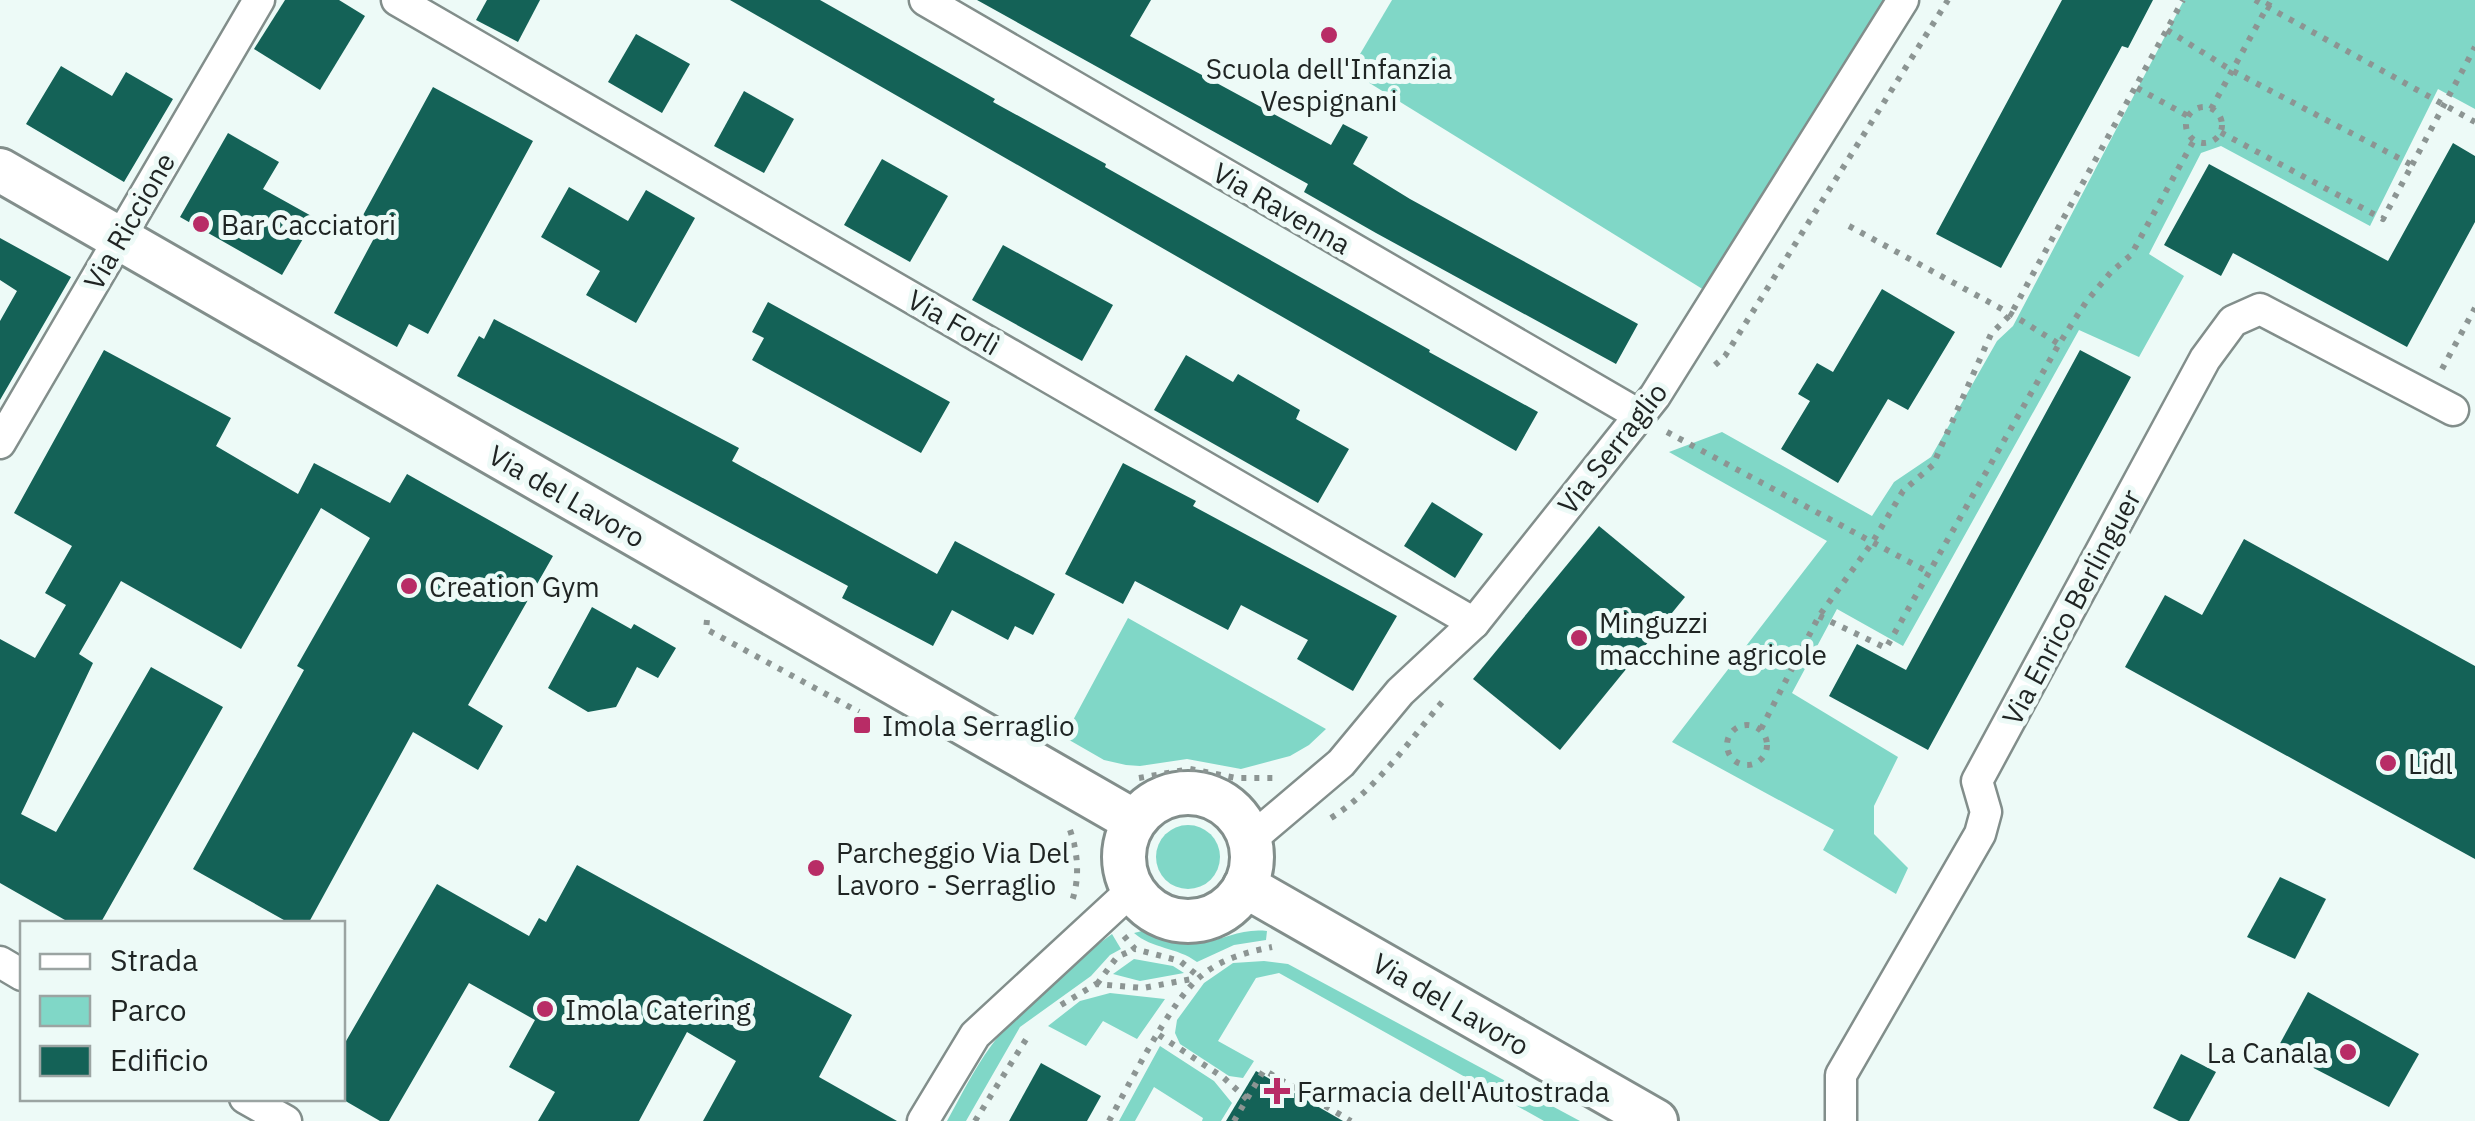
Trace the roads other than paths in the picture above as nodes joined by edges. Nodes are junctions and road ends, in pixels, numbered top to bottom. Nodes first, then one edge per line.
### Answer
1 (259, 0) edge
2 (396, 0) edge
3 (925, 0) edge
4 (1903, 0) edge
5 (440, 10) edge
6 (0, 170) edge
7 (118, 239) junction
8 (2440, 403) road end
9 (1639, 415) junction
10 (0, 443) edge
11 (1474, 622) junction
12 (1134, 821) junction
13 (1250, 840) junction
14 (1245, 886) junction
15 (1132, 890) junction
16 (250, 1101) edge
17 (286, 1121) edge
18 (923, 1121) edge
19 (1656, 1121) edge
20 (1841, 1121) edge

1 - 7 street, Via Riccione
2 - 5 street, Via Forlì
3 - 9 street, Via Ravenna
4 - 9 street, Via Serraglio
5 - 11 street, Via Forlì
6 - 7 main road, Via del Lavoro
7 - 10 street, Via Riccione
7 - 12 main road, Via del Lavoro
8 - 20 street, Via Enrico Berlinguer
9 - 11 street, Via Serraglio
11 - 13 street, Via Serraglio
12 - 13 main road
12 - 15 main road
13 - 14 main road
14 - 15 main road
14 - 19 main road, Via del Lavoro
15 - 18 street
16 - 17 street

